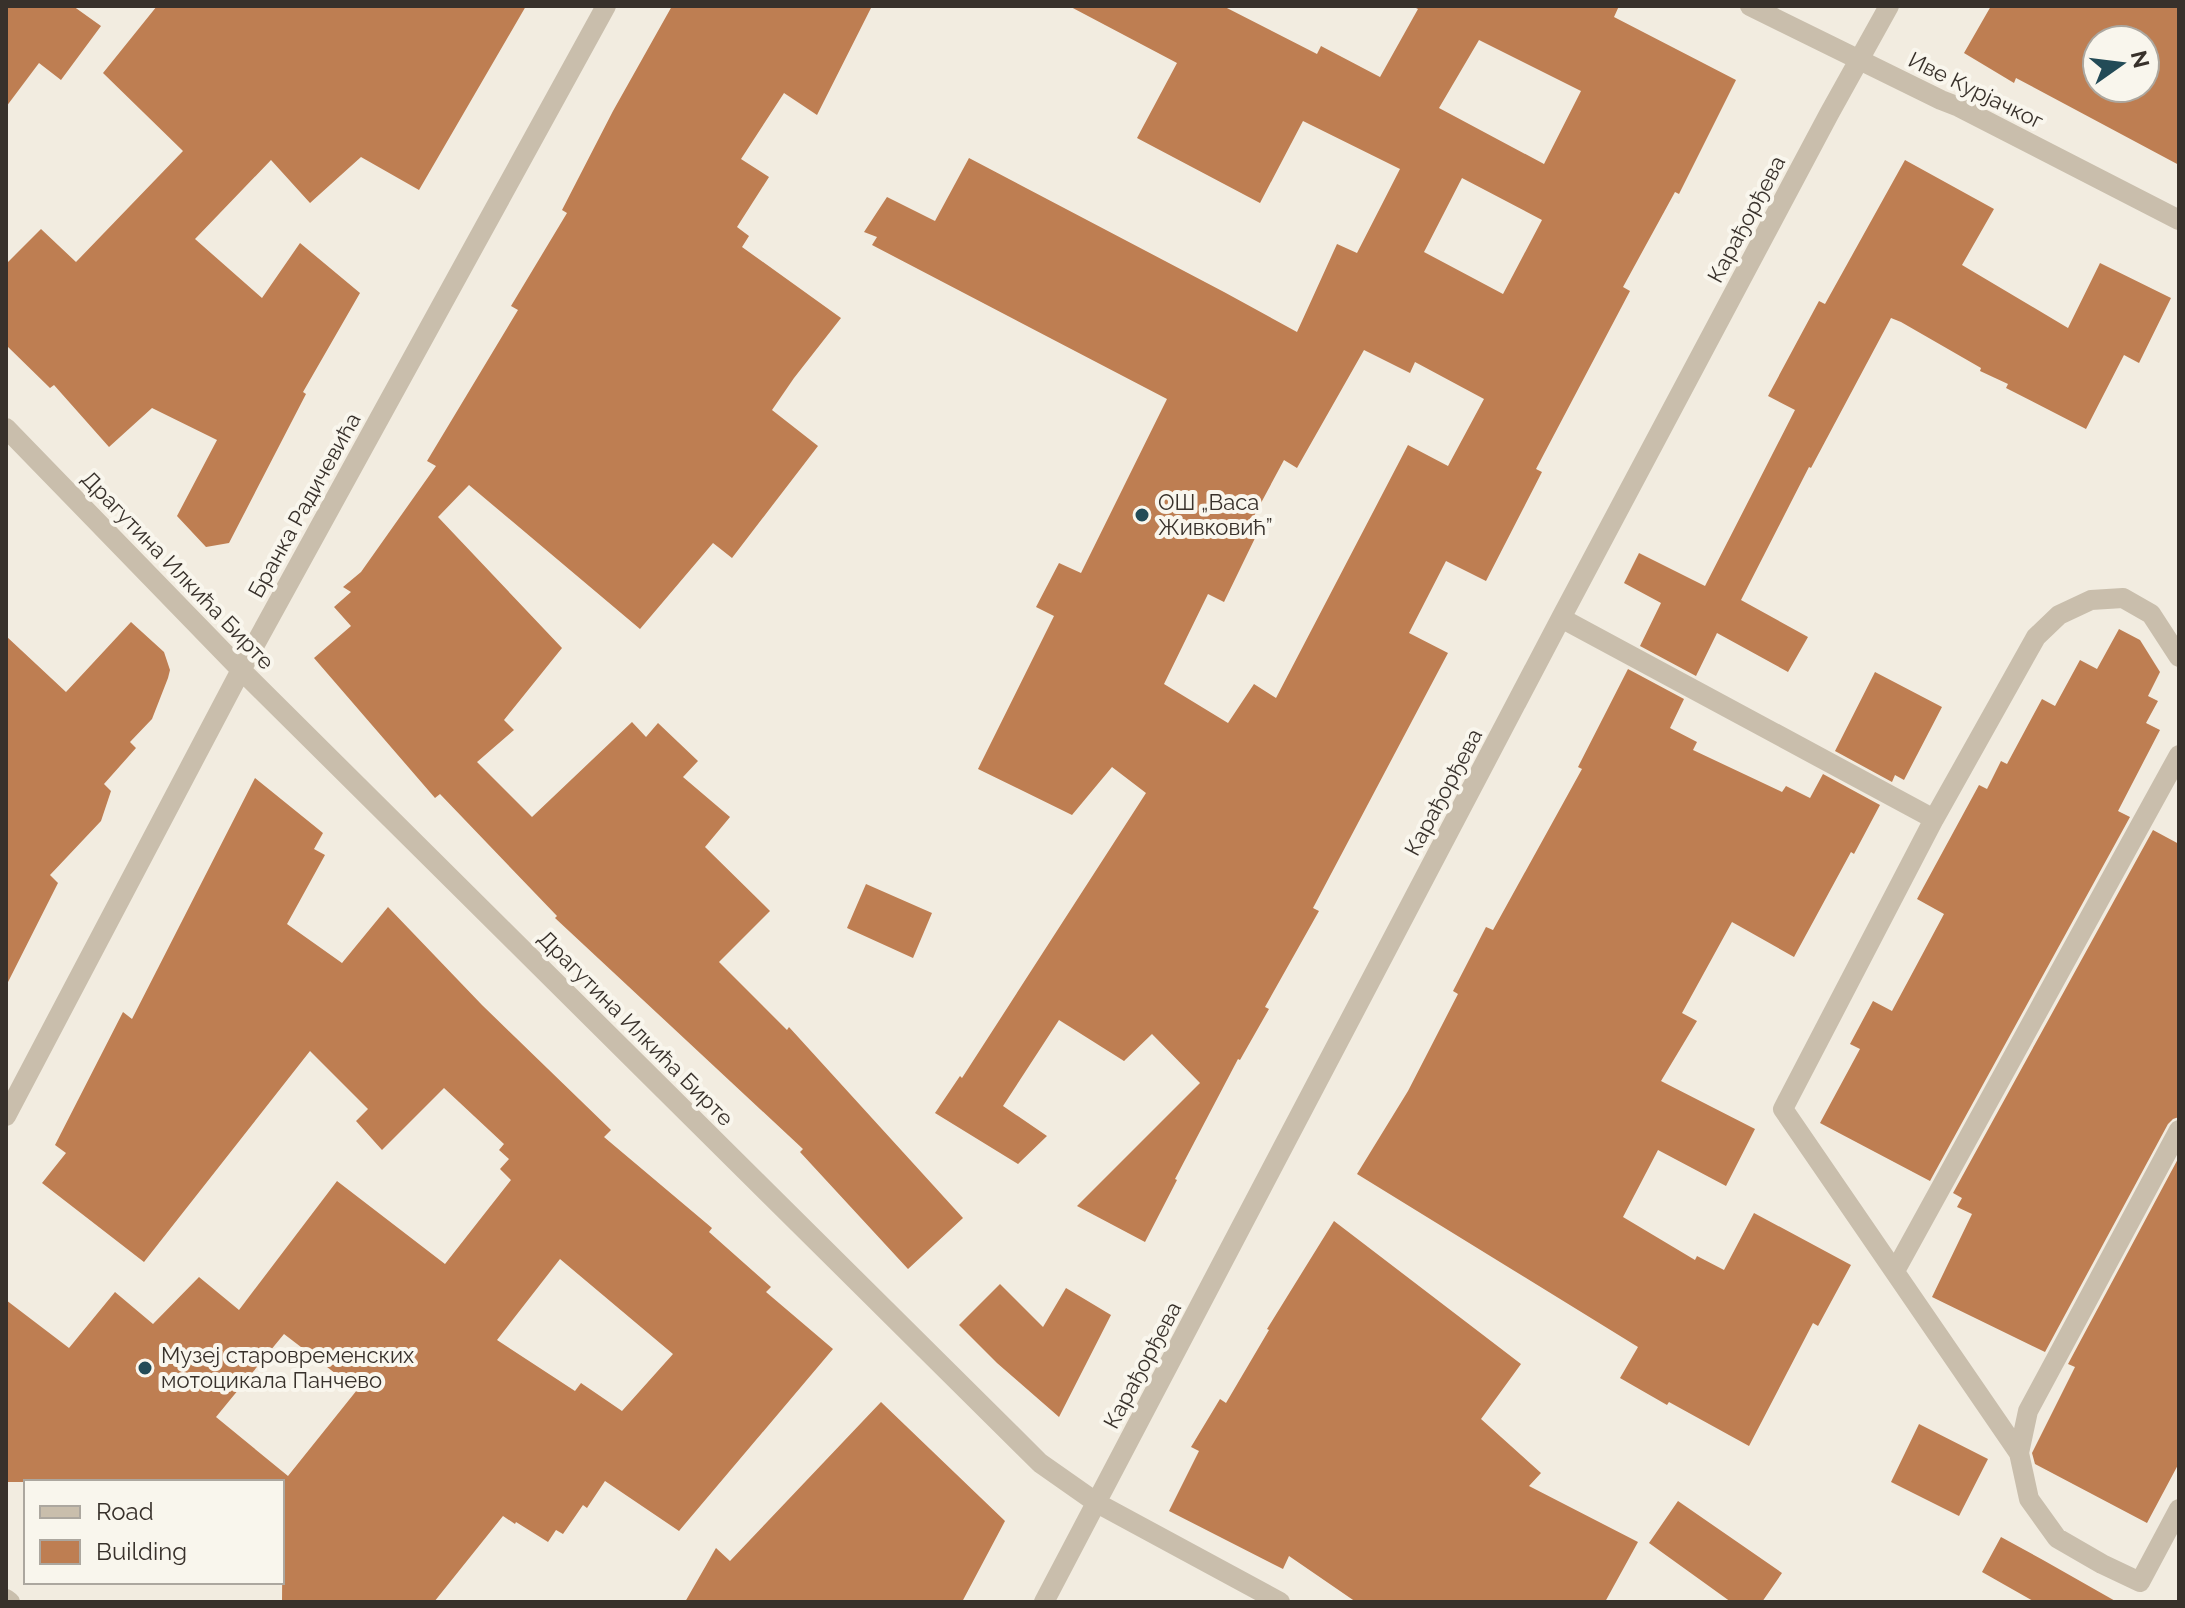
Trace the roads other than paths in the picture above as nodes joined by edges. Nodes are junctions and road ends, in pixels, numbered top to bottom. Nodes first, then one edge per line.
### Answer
1 (606, 6) edge
2 (1750, 6) edge
3 (1889, 6) edge
4 (1859, 59) junction
5 (2179, 220) edge
6 (6, 428) edge
7 (1561, 618) junction
8 (2179, 657) edge
9 (241, 670) junction
10 (2179, 755) edge
11 (1934, 819) junction
12 (6, 1116) edge
13 (2179, 1130) edge
14 (1895, 1271) junction
15 (2019, 1453) junction
16 (1097, 1503) junction
17 (2179, 1509) edge
18 (1044, 1602) edge
19 (1280, 1602) edge

1 - 9 street, Бранка Радичевића
2 - 4 street, Иве Курјачког
3 - 4 street, Карађорђева
4 - 5 street, Иве Курјачког
4 - 7 street, Карађорђева
6 - 9 street, Драгутина Илкића Бирте
7 - 11 street
7 - 16 street, Карађорђева
8 - 11 street
9 - 12 street, Бранка Радичевића
9 - 16 street, Драгутина Илкића Бирте
10 - 14 street
11 - 14 street
13 - 15 street
14 - 15 street
15 - 17 street
16 - 18 street, Карађорђева
16 - 19 street, Драгутина Илкића Бирте

